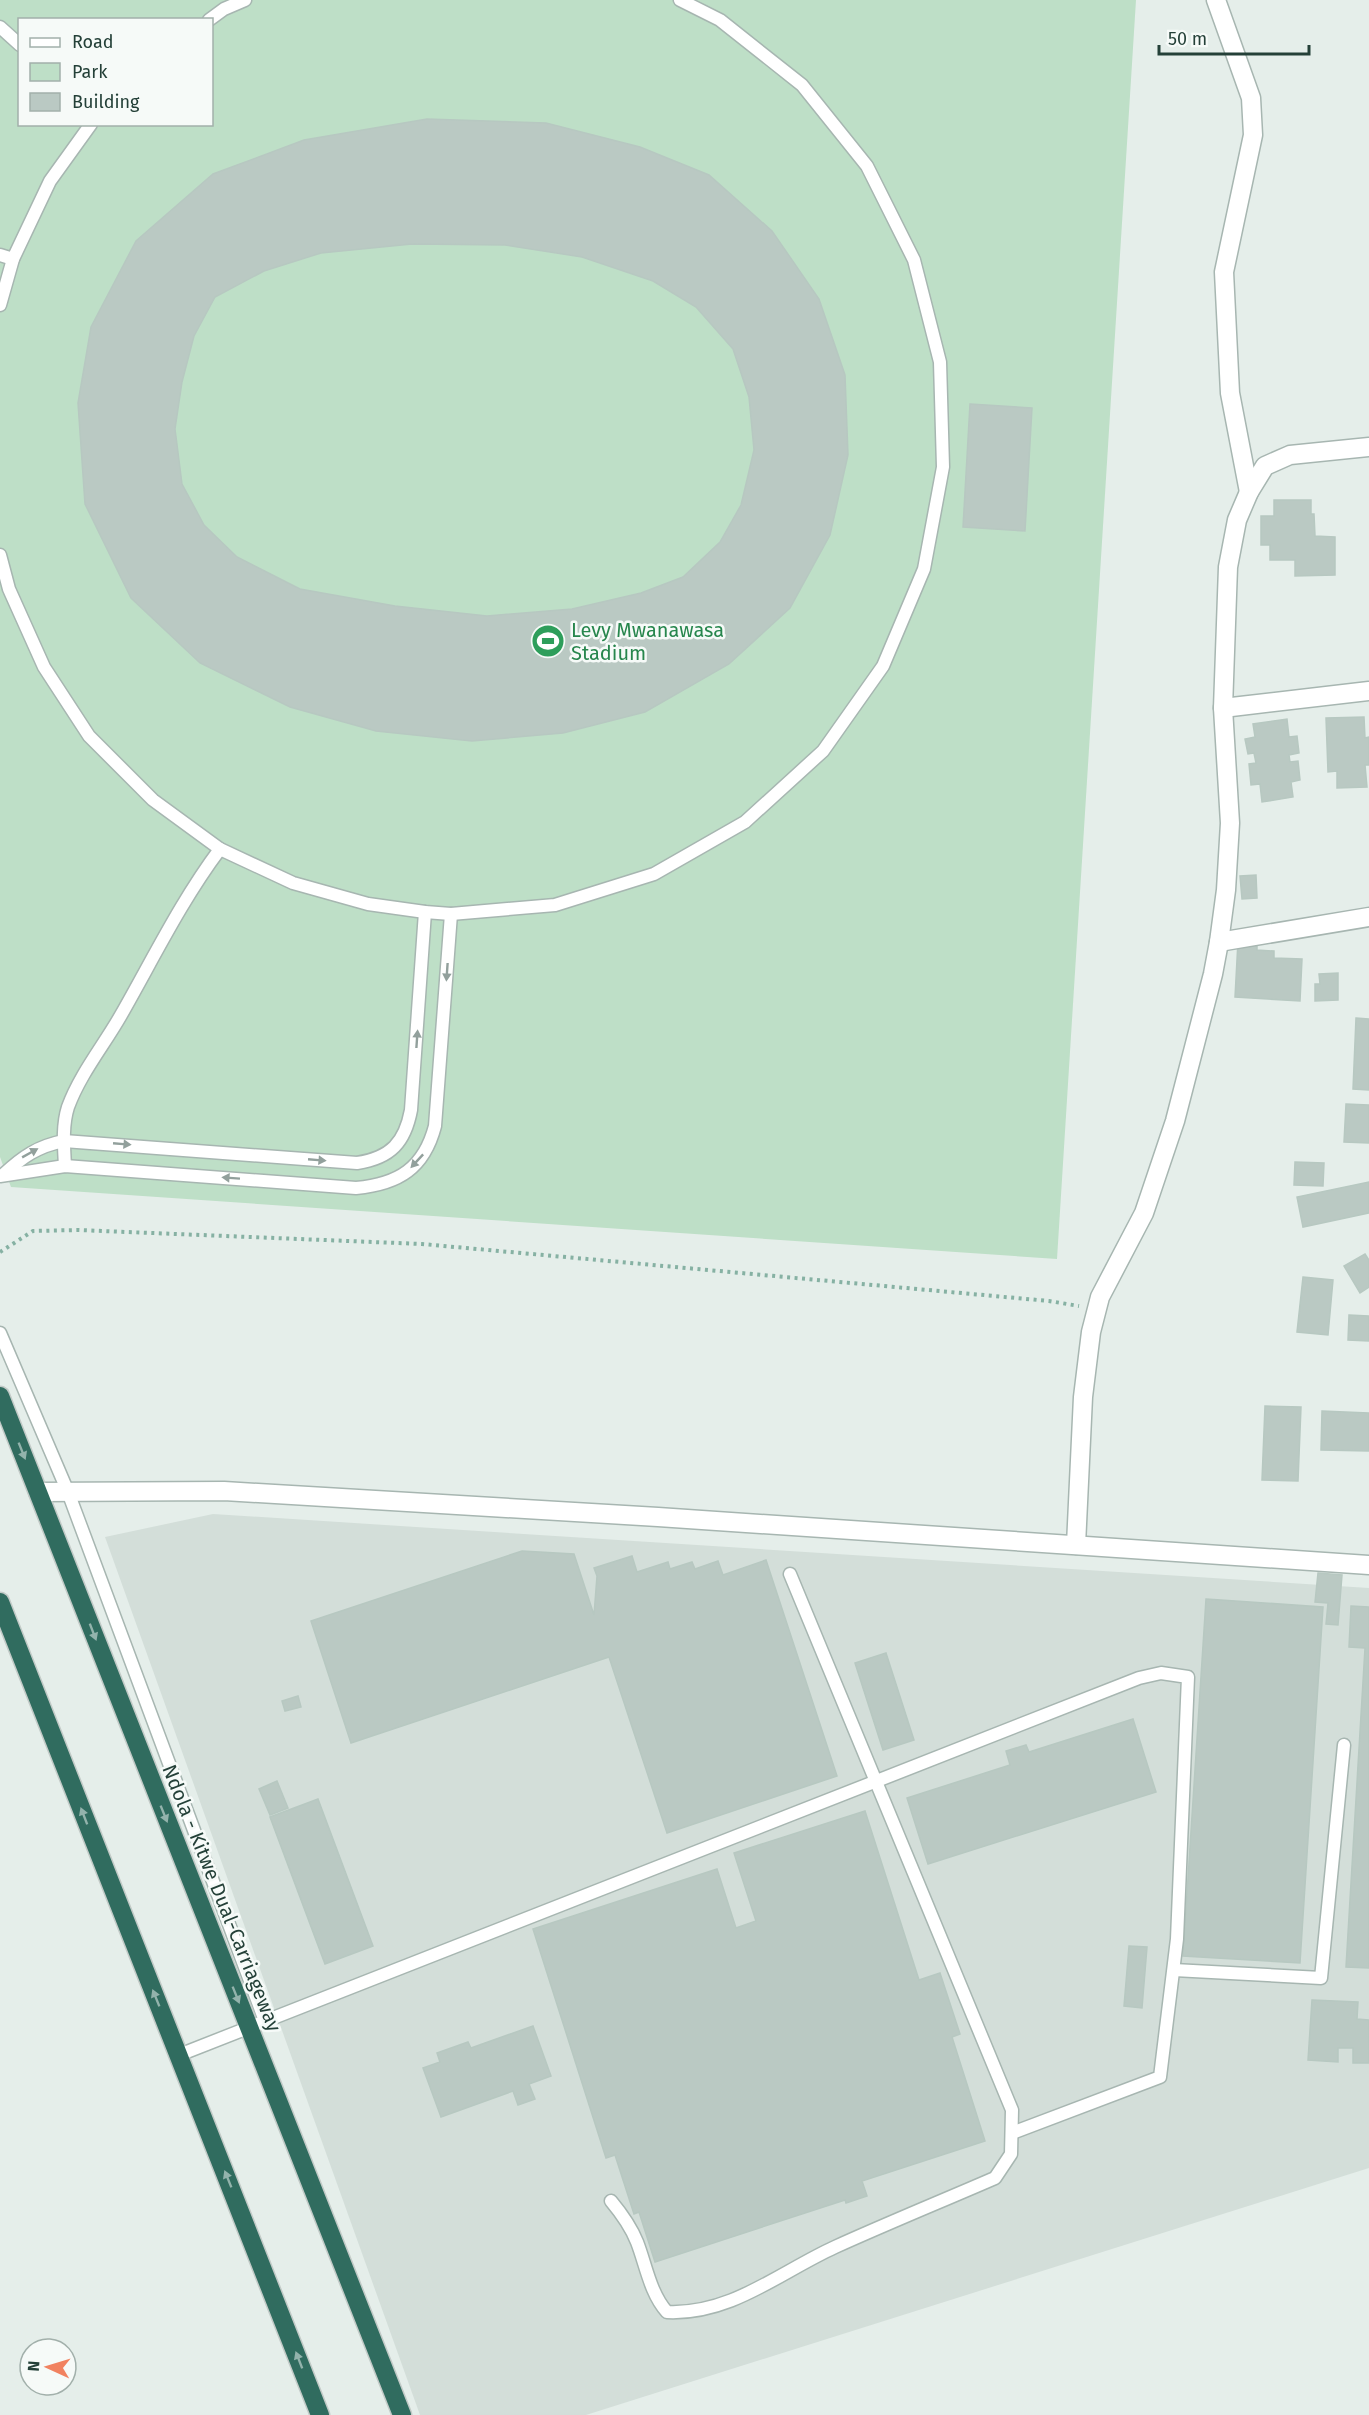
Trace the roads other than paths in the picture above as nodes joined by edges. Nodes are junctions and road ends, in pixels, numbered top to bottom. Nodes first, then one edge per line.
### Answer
1 (245, 0) edge
2 (680, 0) edge
3 (1216, 0) edge
4 (222, 5) edge
5 (211, 18) edge
6 (0, 27) edge
7 (18, 43) edge
8 (90, 126) edge
9 (0, 255) edge
10 (13, 259) junction
11 (0, 304) edge
12 (1369, 447) edge
13 (1248, 492) junction
14 (0, 555) edge
15 (1369, 691) edge
16 (1223, 708) junction
17 (220, 849) junction
18 (425, 912) junction
19 (451, 914) junction
20 (1369, 917) edge
21 (1219, 942) junction
22 (64, 1141) junction
23 (65, 1166) junction
24 (1, 1176) edge
25 (0, 1333) edge
26 (0, 1396) edge
27 (38, 1492) junction
28 (68, 1492) junction
29 (1076, 1545) junction
30 (1369, 1565) edge
31 (790, 1574) dead end
32 (0, 1602) edge
33 (1344, 1745) dead end
34 (877, 1780) junction
35 (1174, 1970) junction
36 (257, 2024) junction
37 (179, 2055) junction
38 (1011, 2133) junction
39 (611, 2201) dead end
40 (315, 2414) edge
41 (402, 2415) edge

1 - 4 lane
2 - 19 lane
3 - 13 street
4 - 5 lane
6 - 7 lane
8 - 10 lane
9 - 10 lane
10 - 11 lane
12 - 13 street
13 - 16 street
14 - 17 lane
15 - 16 street
16 - 21 street
17 - 18 lane
17 - 22 lane
18 - 19 lane
22 -> 18 lane
19 -> 23 lane
20 - 21 street
21 - 29 street
22 - 23 lane
24 -> 22 lane
23 - 24 lane
25 - 28 lane
26 -> 27 highway, Ndola - Kitwe Dual-Carriageway
27 - 28 street
27 -> 36 highway, Ndola - Kitwe Dual-Carriageway
28 - 29 street
28 - 36 lane
29 - 30 street
31 - 34 lane
37 -> 32 highway
33 - 35 lane
34 - 35 lane
34 - 36 lane
34 - 38 lane
35 - 38 lane
36 - 37 lane
36 - 41 highway, Ndola - Kitwe Dual-Carriageway
40 -> 37 highway
38 - 39 lane

